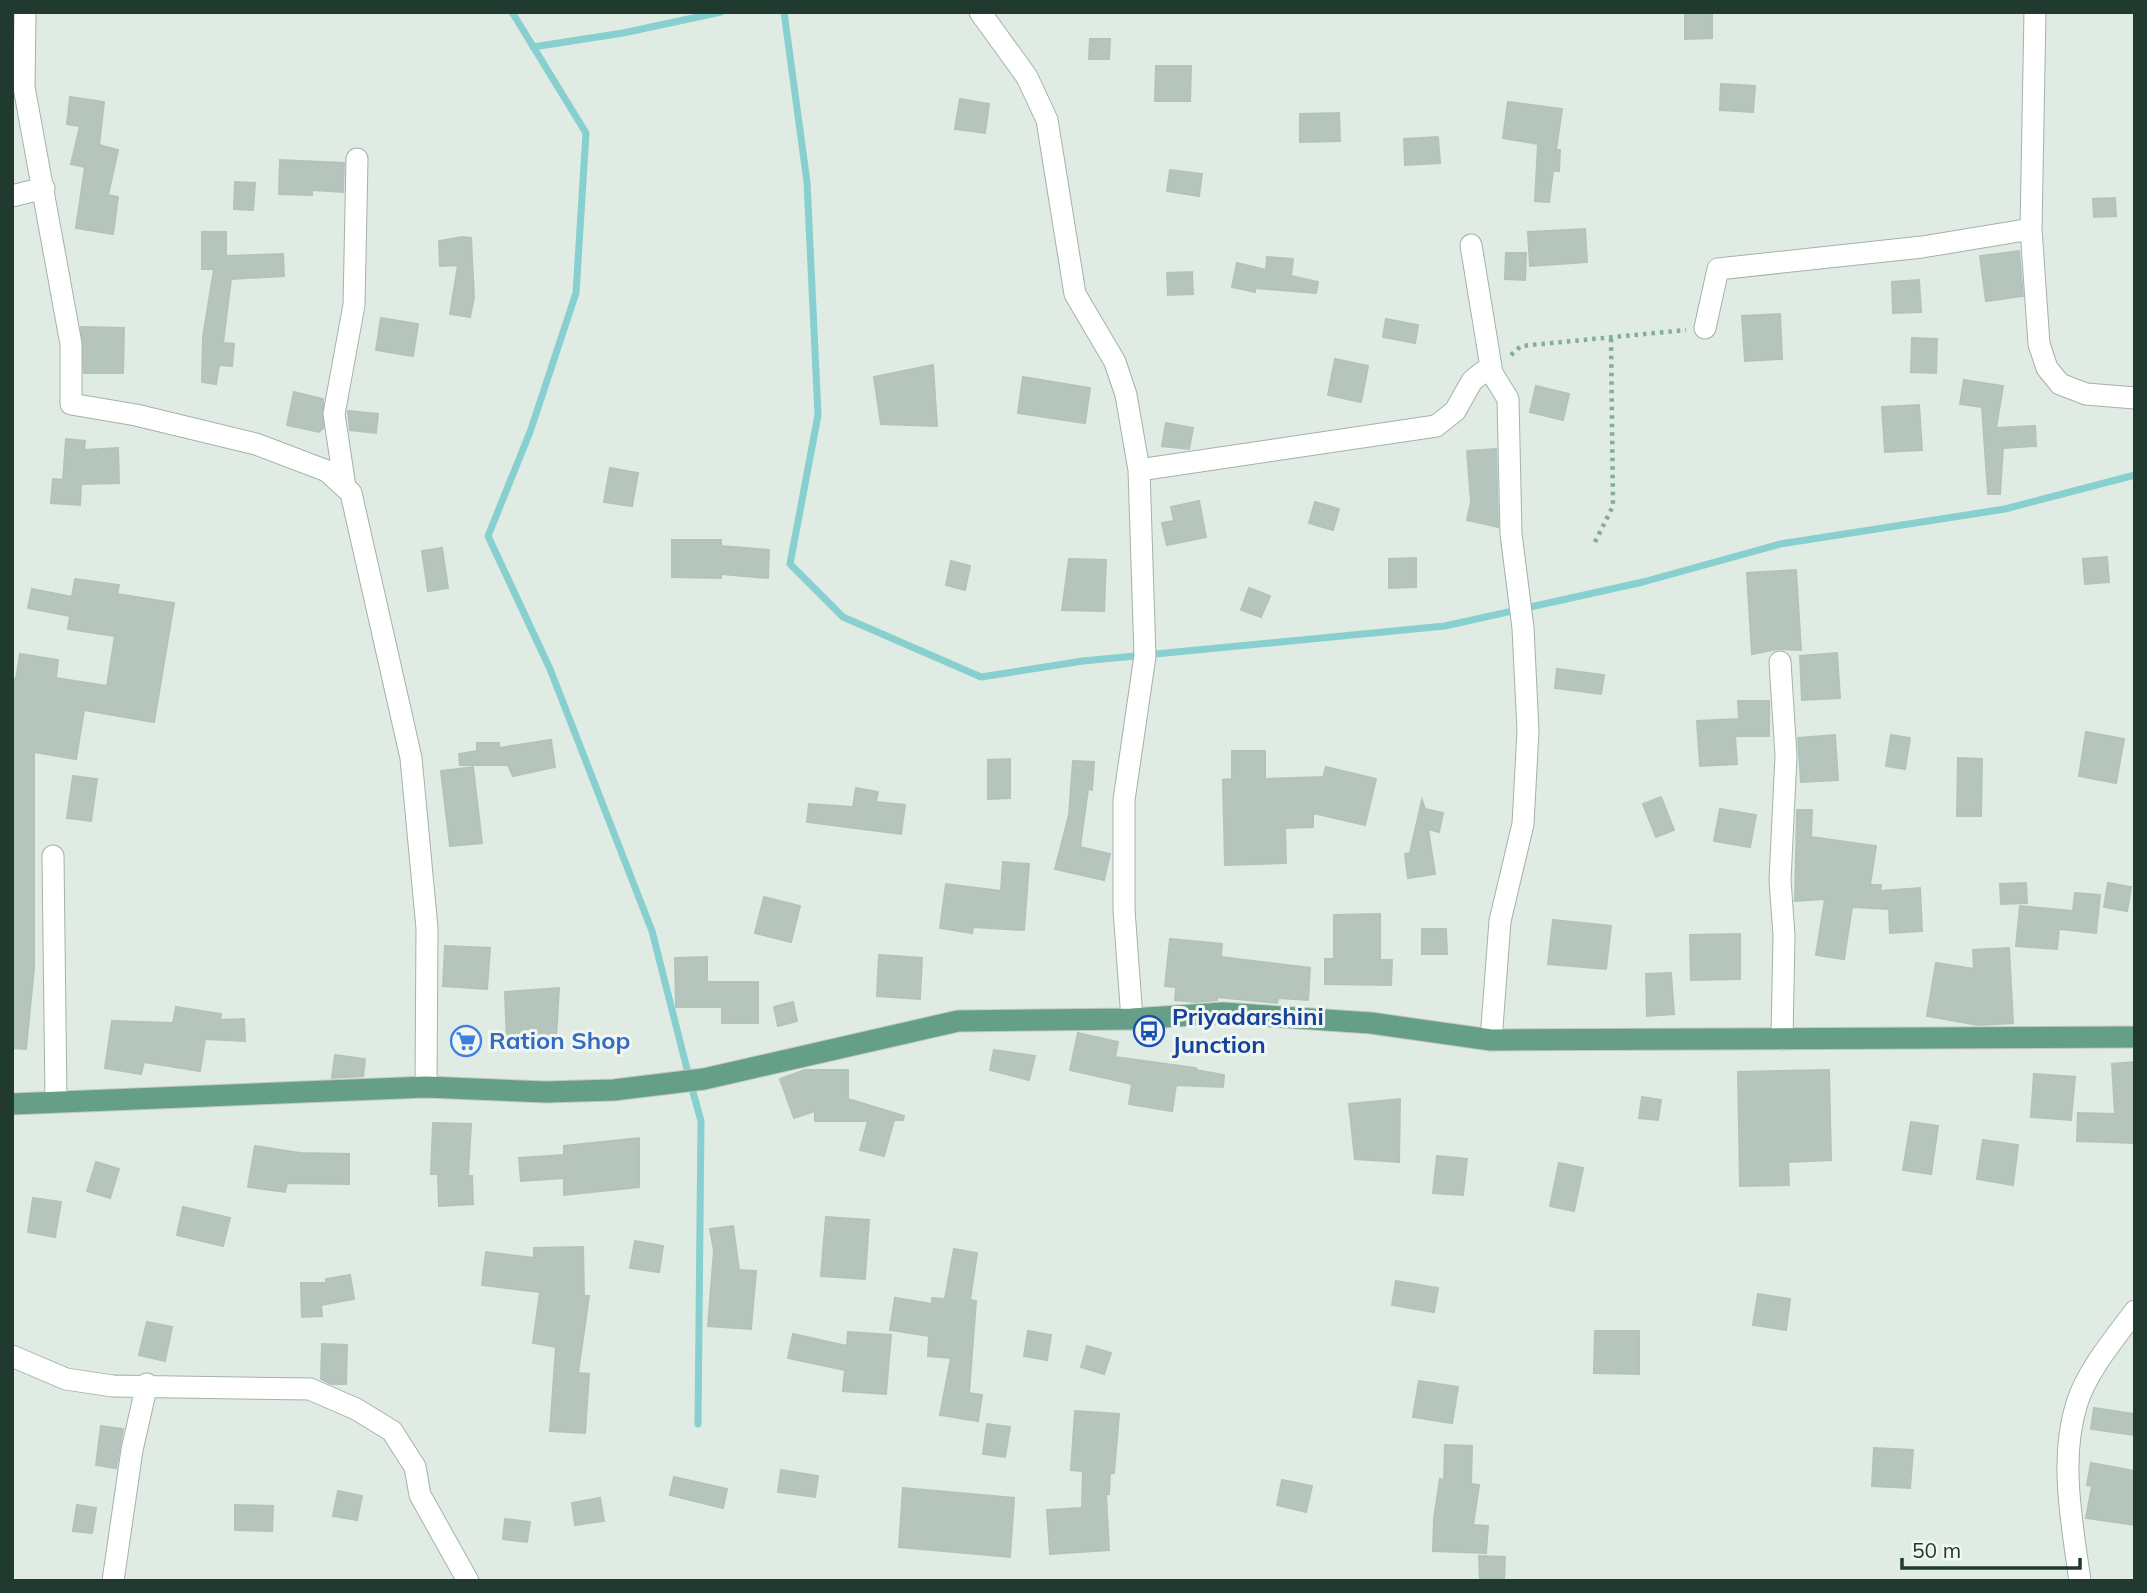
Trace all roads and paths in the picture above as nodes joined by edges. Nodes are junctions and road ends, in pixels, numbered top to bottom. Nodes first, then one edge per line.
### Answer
1 (25, 12) edge
2 (980, 12) edge
3 (2035, 12) edge
4 (357, 159) dead end
5 (44, 188) junction
6 (12, 196) edge
7 (2031, 229) junction
8 (1471, 245) dead end
9 (1705, 328) joint
10 (1611, 337) junction
11 (1492, 373) junction
12 (2135, 398) edge
13 (1139, 470) junction
14 (345, 487) junction
15 (1595, 542) dead end
16 (1780, 662) dead end
17 (53, 856) dead end
18 (1132, 1019) junction
19 (2135, 1037) edge
20 (1782, 1039) junction
21 (1491, 1040) junction
22 (426, 1087) junction
23 (56, 1101) junction
24 (12, 1104) edge
25 (2135, 1311) edge
26 (12, 1356) edge
27 (147, 1384) junction
28 (113, 1581) edge
29 (468, 1581) edge
30 (2080, 1581) edge

1 - 5 street
2 - 13 street
3 - 7 street
4 - 14 street
5 - 6 street
5 - 14 street
7 - 9 street
7 - 12 street
8 - 11 street
9 - 10 path
10 - 11 path
10 - 15 path
11 - 13 street
11 - 21 street
13 - 18 street
14 - 22 street
16 - 20 street
17 - 23 street
18 - 21 main road
18 - 22 main road
19 - 20 main road
20 - 21 main road
22 - 23 main road
23 - 24 main road
25 - 30 street
26 - 27 street
27 - 28 street
27 - 29 street

